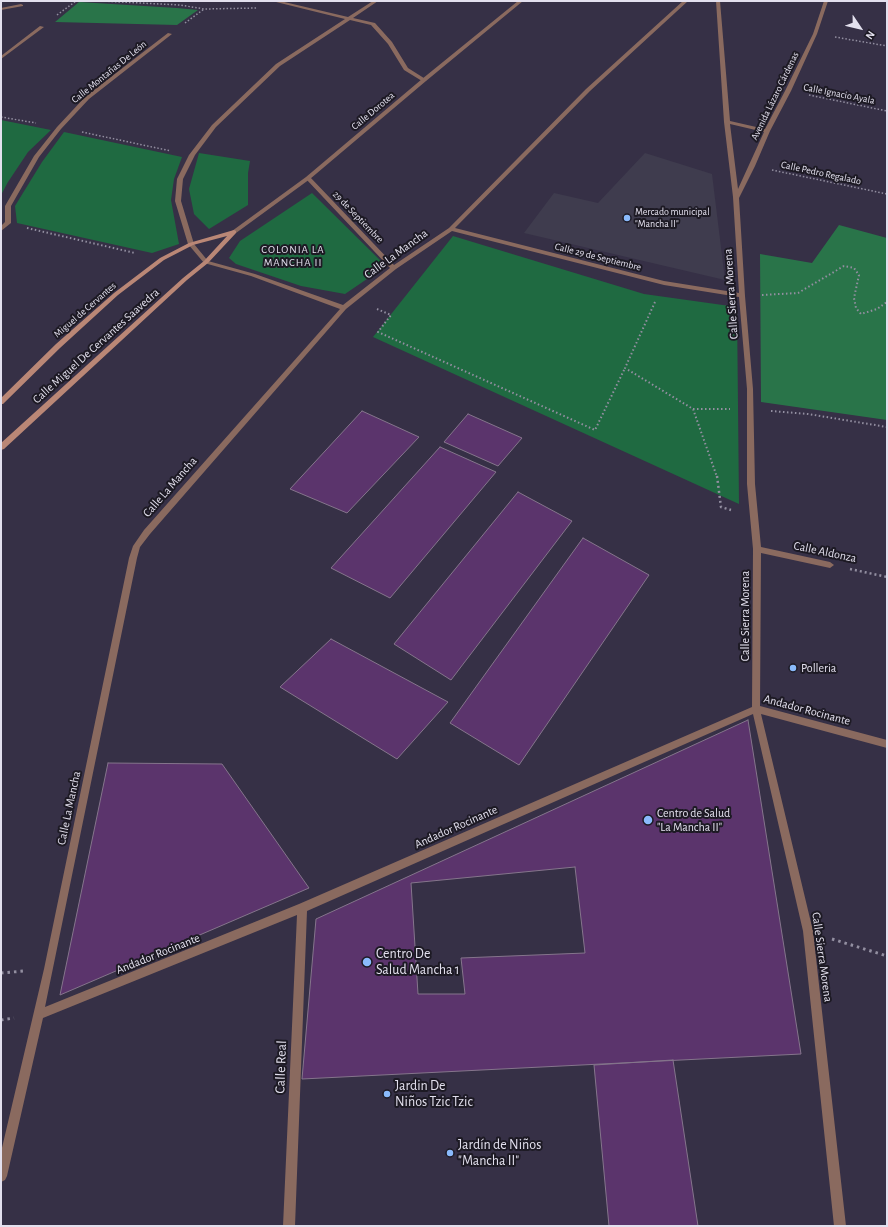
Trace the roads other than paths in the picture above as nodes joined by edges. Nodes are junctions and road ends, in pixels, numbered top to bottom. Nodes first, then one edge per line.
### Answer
1 (274, 1) edge
2 (376, 1) edge
3 (521, 1) edge
4 (686, 1) edge
5 (718, 1) edge
6 (826, 1) edge
7 (21, 5) dead end
8 (1, 9) edge
9 (350, 18) junction
10 (42, 27) road end
11 (170, 34) road end
12 (1, 58) edge
13 (424, 80) junction
14 (727, 122) junction
15 (767, 131) junction
16 (308, 178) junction
17 (736, 197) junction
18 (1, 229) edge
19 (451, 229) junction
20 (234, 232) junction
21 (190, 244) junction
22 (206, 262) junction
23 (394, 268) junction
24 (742, 296) junction
25 (344, 308) junction
26 (1, 402) edge
27 (1, 447) edge
28 (757, 549) junction
29 (830, 565) road end
30 (756, 708) junction
31 (887, 744) edge
32 (302, 908) junction
33 (38, 1016) junction
34 (1, 1176) edge
35 (289, 1226) edge
36 (840, 1226) edge

1 - 9 street
2 - 9 street
3 - 13 street, Calle Dorotea
4 - 19 street, Calle La Mancha
5 - 14 street, Calle Sierra Morena
6 - 15 street, Avenida Lázaro Cárdenas
7 - 8 street
9 - 13 street
9 - 21 street
10 - 12 street
11 - 18 street, Calle Montañas De León
13 - 16 street, Calle Dorotea
14 - 15 street
14 - 17 street, Calle Sierra Morena
15 - 17 street, Avenida Lázaro Cárdenas
16 - 20 street, Calle Dorotea
16 - 23 street, 29 de Septiembre
17 - 24 street, Calle Sierra Morena
19 - 23 street, Calle La Mancha
19 - 24 street, Calle 29 de Septiembre
20 - 21 main road, Calle Dorotea
20 - 22 main road, Calle Dorotea
21 - 22 street
21 - 26 main road, Miguel de Cervantes
22 - 25 street
22 - 27 main road, Calle Miguel De Cervantes Saavedra
23 - 25 street, Calle La Mancha
24 - 28 street, Calle Sierra Morena
25 - 33 street, Calle La Mancha
28 - 29 street, Calle Aldonza
28 - 30 street, Calle Sierra Morena
30 - 31 street, Andador Rocinante
30 - 32 street, Andador Rocinante
30 - 36 street, Calle Sierra Morena
32 - 33 street, Andador Rocinante
32 - 35 street, Calle Real
33 - 34 street, Calle La Mancha

